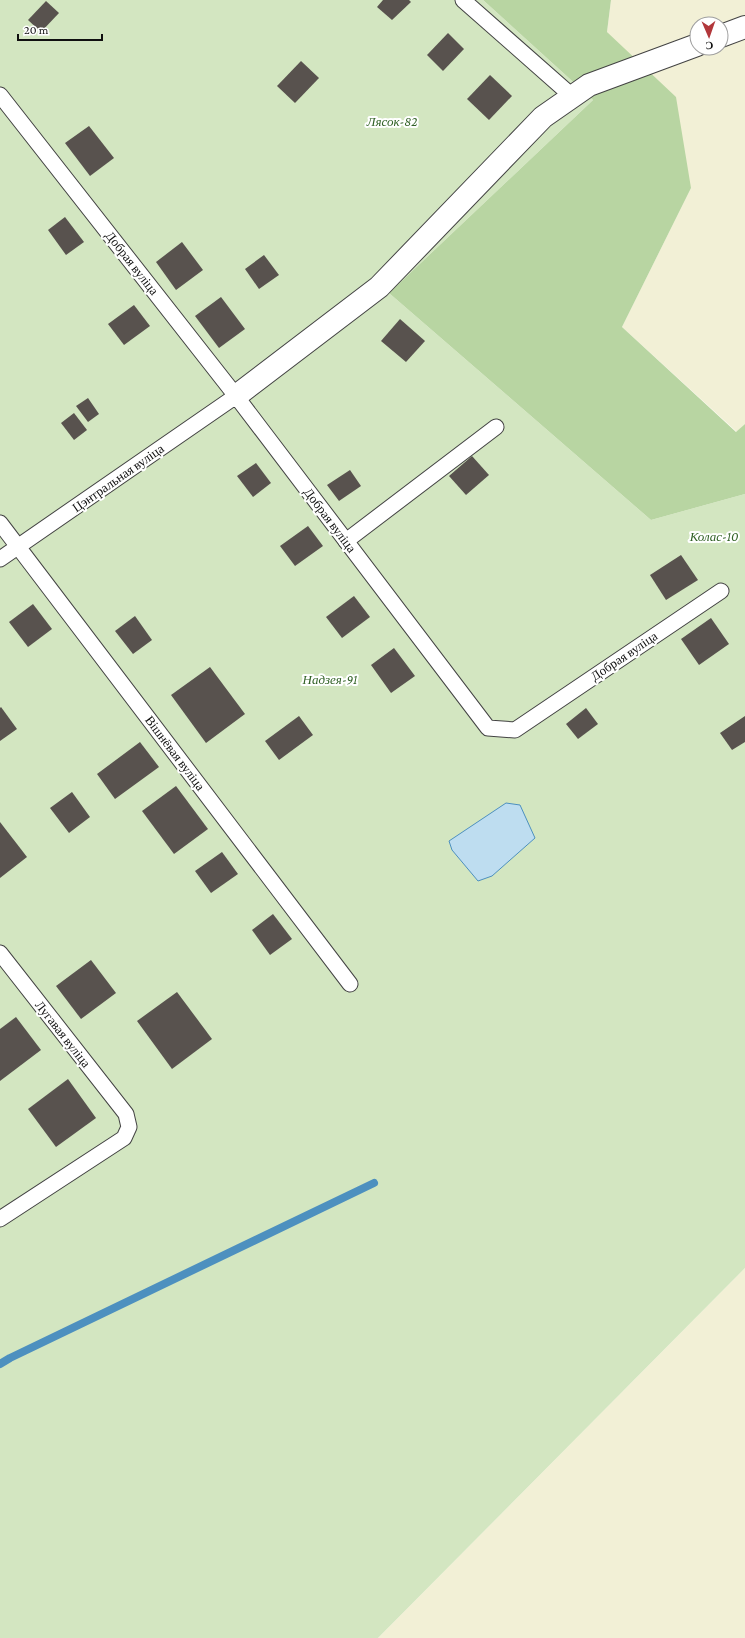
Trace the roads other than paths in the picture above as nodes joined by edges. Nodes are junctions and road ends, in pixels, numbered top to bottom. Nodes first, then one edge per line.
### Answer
1 (463, 0) edge
2 (745, 27) edge
3 (729, 33) edge
4 (689, 48) edge
5 (0, 95) edge
6 (573, 97) junction
7 (236, 396) junction
8 (496, 427) dead end
9 (0, 523) edge
10 (346, 541) junction
11 (18, 547) junction
12 (0, 559) edge
13 (721, 591) dead end
14 (0, 953) edge
15 (350, 984) dead end
16 (0, 1219) edge

1 - 6 lane
2 - 3 street
4 - 6 street
5 - 7 lane, Добрая вуліца
6 - 7 street
7 - 10 lane, Добрая вуліца
7 - 11 lane, Цэнтральная вуліца
8 - 10 lane
9 - 11 lane, Вішнёвая вуліца
10 - 13 lane, Добрая вуліца
11 - 12 lane, Цэнтральная вуліца
11 - 15 lane, Вішнёвая вуліца
14 - 16 lane, Лугавая вуліца

